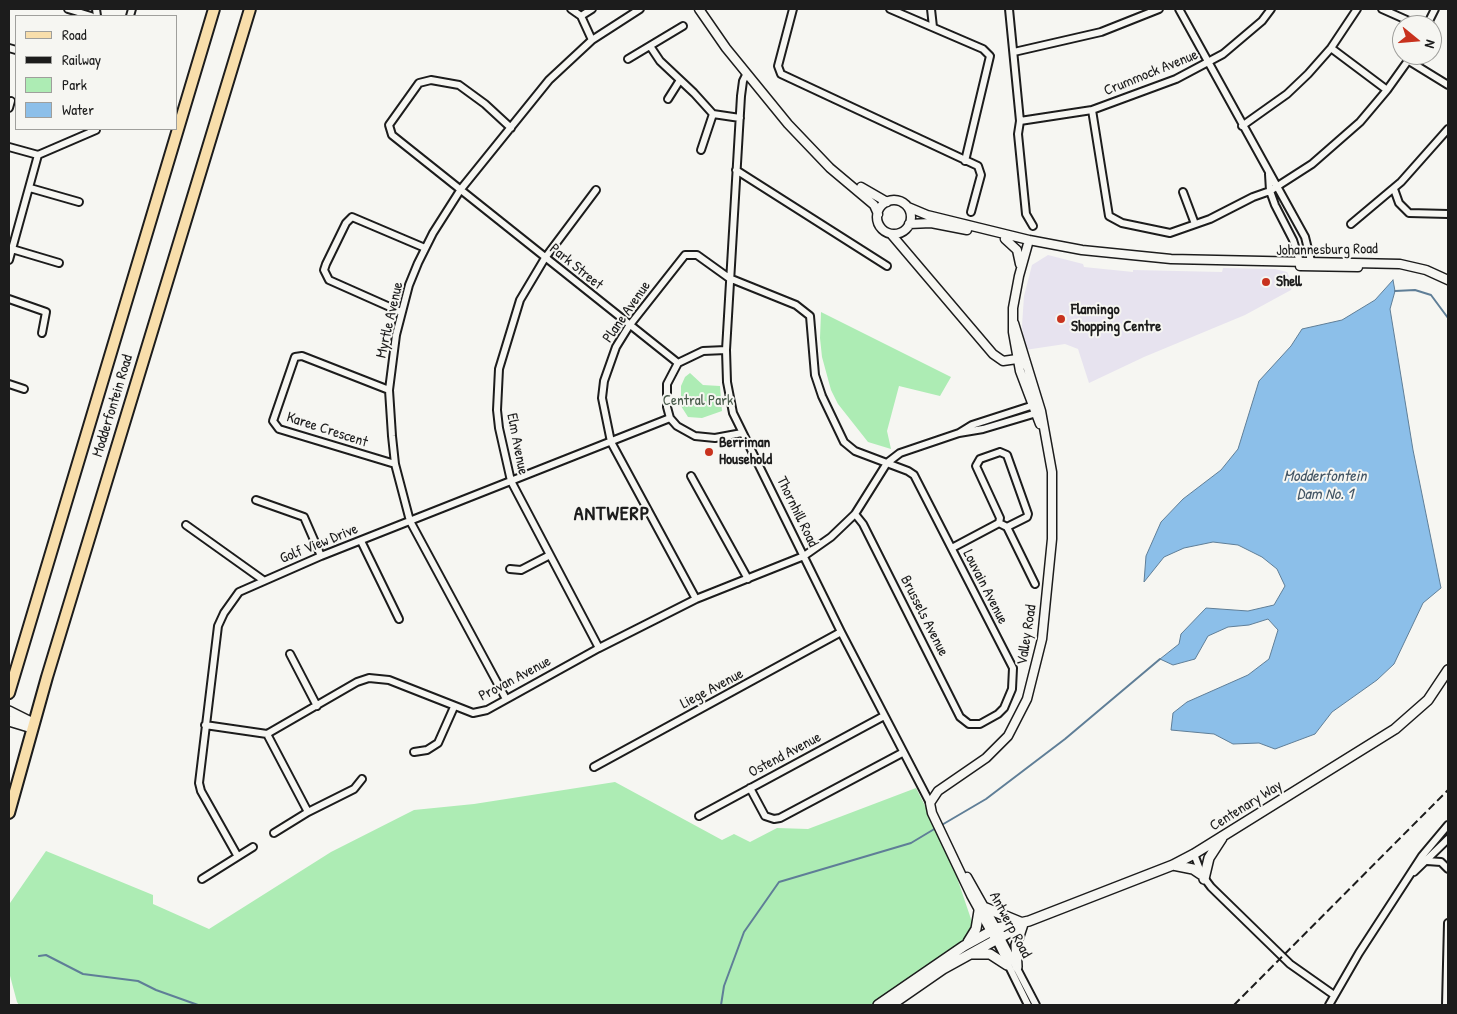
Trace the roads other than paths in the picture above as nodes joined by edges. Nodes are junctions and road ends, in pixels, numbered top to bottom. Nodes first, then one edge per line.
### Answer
1 (68, 9) edge
2 (214, 9) edge
3 (250, 9) edge
4 (571, 9) edge
5 (592, 9) edge
6 (640, 9) edge
7 (699, 9) edge
8 (793, 9) edge
9 (890, 9) edge
10 (931, 9) edge
11 (1010, 9) edge
12 (1159, 9) edge
13 (1178, 9) edge
14 (1271, 9) edge
15 (1357, 9) edge
16 (1382, 9) edge
17 (77, 12) edge
18 (1396, 15) edge
19 (581, 16) junction
20 (683, 26) dead end
21 (933, 27) junction
22 (592, 40) junction
23 (650, 46) junction
24 (1332, 48) junction
25 (1014, 52) junction
26 (628, 59) dead end
27 (1208, 64) junction
28 (1405, 65) edge
29 (1420, 65) edge
30 (746, 75) junction
31 (680, 80) junction
32 (1448, 86) edge
33 (1388, 90) junction
34 (668, 99) dead end
35 (1092, 110) junction
36 (778, 111) junction
37 (713, 114) junction
38 (740, 118) junction
39 (1020, 121) junction
40 (1242, 126) junction
41 (178, 128) edge
42 (510, 128) junction
43 (1448, 129) edge
44 (96, 130) dead end
45 (178, 130) edge
46 (9, 146) edge
47 (701, 150) dead end
48 (38, 155) junction
49 (965, 161) junction
50 (736, 170) junction
51 (1269, 173) junction
52 (1279, 186) junction
53 (30, 188) junction
54 (1394, 189) junction
55 (461, 190) junction
56 (596, 190) dead end
57 (1270, 191) junction
58 (1183, 192) dead end
59 (79, 202) dead end
60 (887, 202) junction
61 (908, 208) junction
62 (972, 212) dead end
63 (878, 214) junction
64 (1448, 214) edge
65 (944, 222) junction
66 (909, 224) junction
67 (1195, 224) junction
68 (1351, 224) dead end
69 (1033, 226) dead end
70 (1300, 228) junction
71 (902, 232) junction
72 (891, 234) junction
73 (1290, 234) junction
74 (1005, 239) junction
75 (1028, 243) junction
76 (12, 245) edge
77 (425, 248) junction
78 (905, 252) junction
79 (545, 258) junction
80 (9, 260) edge
81 (59, 263) dead end
82 (1301, 263) junction
83 (1312, 264) junction
84 (887, 266) dead end
85 (1019, 276) junction
86 (729, 278) junction
87 (1448, 280) edge
88 (9, 299) edge
89 (401, 312) junction
90 (1014, 323) junction
91 (630, 326) junction
92 (42, 333) dead end
93 (726, 350) junction
94 (1017, 359) junction
95 (678, 363) junction
96 (9, 384) edge
97 (24, 389) dead end
98 (389, 390) junction
99 (1037, 408) junction
100 (670, 418) junction
101 (742, 433) junction
102 (611, 442) junction
103 (887, 462) junction
104 (395, 464) junction
105 (691, 476) dead end
106 (511, 481) junction
107 (256, 500) dead end
108 (855, 514) junction
109 (410, 521) junction
110 (999, 523) junction
111 (186, 525) dead end
112 (1007, 527) junction
113 (361, 541) junction
114 (952, 548) junction
115 (550, 555) junction
116 (321, 556) junction
117 (804, 556) junction
118 (510, 570) dead end
119 (748, 579) junction
120 (263, 580) junction
121 (1035, 584) dead end
122 (37, 596) junction
123 (696, 599) junction
124 (399, 619) dead end
125 (841, 632) junction
126 (599, 648) junction
127 (290, 654) dead end
128 (1448, 670) edge
129 (9, 677) edge
130 (9, 693) edge
131 (506, 699) junction
132 (317, 706) junction
133 (454, 707) junction
134 (9, 710) edge
135 (884, 716) junction
136 (9, 721) edge
137 (205, 725) junction
138 (974, 725) joint
139 (32, 726) junction
140 (267, 734) junction
141 (414, 752) dead end
142 (902, 753) junction
143 (594, 766) dead end
144 (362, 778) dead end
145 (750, 788) junction
146 (930, 803) junction
147 (308, 812) junction
148 (9, 813) edge
149 (699, 816) dead end
150 (1448, 826) edge
151 (274, 833) dead end
152 (944, 836) joint
153 (1224, 836) junction
154 (1436, 838) junction
155 (1448, 839) edge
156 (1442, 845) junction
157 (253, 847) dead end
158 (1448, 852) edge
159 (1194, 854) junction
160 (237, 855) junction
161 (1427, 861) junction
162 (1173, 865) junction
163 (1448, 870) edge
164 (1412, 875) junction
165 (1203, 877) junction
166 (202, 879) dead end
167 (983, 910) junction
168 (1024, 922) junction
169 (1448, 924) edge
170 (994, 930) junction
171 (998, 939) junction
172 (964, 946) junction
173 (971, 954) junction
174 (1448, 959) edge
175 (1007, 964) junction
176 (1017, 967) junction
177 (1334, 995) junction
178 (878, 1005) edge
179 (891, 1005) edge
180 (1028, 1005) edge
181 (1036, 1005) edge
182 (1330, 1005) edge
183 (1446, 1005) edge

1 - 17 street
2 - 41 main road, Modderfontein Road
3 - 139 main road, Modderfontein Road
4 - 19 street
5 - 19 street
6 - 22 street, Myrtle Avenue
7 - 30 street
8 - 49 street
9 - 21 street
10 - 21 street
11 - 25 street
12 - 25 street
13 - 27 street
14 - 27 street, Crummock Avenue
15 - 24 street
16 - 18 street
19 - 22 street
20 - 23 street
21 - 49 street
22 - 42 street, Myrtle Avenue
23 - 26 street
23 - 31 street
24 - 33 street
24 - 40 street
25 - 39 street
27 - 35 street, Crummock Avenue
27 - 40 street
28 - 33 street
29 - 32 street
30 - 36 street
30 - 38 street, Thornhill Road
31 - 34 street
31 - 37 street
33 - 52 street
35 - 39 street, Crummock Avenue
35 - 67 street
36 - 60 street
36 - 63 street
37 - 38 street
37 - 47 street
38 - 50 street, Thornhill Road
39 - 69 street
40 - 51 street
42 - 55 street, Myrtle Avenue
42 - 55 street, Park Street
43 - 54 street
44 - 48 street
45 - 122 main road, Modderfontein Road
46 - 48 street
48 - 53 street
49 - 62 street
50 - 84 street
50 - 86 street, Thornhill Road
51 - 52 street
51 - 57 street
52 - 57 street
52 - 70 street
53 - 59 street
53 - 76 street
54 - 64 street
54 - 68 street
55 - 77 street, Myrtle Avenue
55 - 79 street, Park Street
56 - 79 street, Elm Avenue
57 - 67 street
57 - 73 street
58 - 67 street
60 - 61 street
60 - 63 street
61 - 65 street
61 - 66 street
63 - 72 street
65 - 66 street
65 - 74 street, Johannesburg Road
65 - 75 street, Johannesburg Road
66 - 71 street
70 - 73 street
70 - 83 street
71 - 72 street
71 - 78 street
72 - 78 street
73 - 82 street
74 - 75 street, Johannesburg Road
74 - 85 street
75 - 82 street, Johannesburg Road
75 - 85 street
76 - 80 street
76 - 81 street
77 - 89 street, Myrtle Avenue
77 - 89 street
78 - 94 street
79 - 91 street, Park Street
79 - 106 street, Elm Avenue
82 - 83 street, Johannesburg Road
83 - 87 street, Johannesburg Road
85 - 90 street
86 - 91 street, Plane Avenue
86 - 93 street, Thornhill Road
86 - 103 street, Louvain Avenue
88 - 92 street
89 - 98 street, Myrtle Avenue
90 - 94 street
90 - 99 street
91 - 95 street, Park Street
91 - 102 street, Plane Avenue
93 - 95 street
93 - 101 street, Thornhill Road
94 - 99 street
95 - 100 street
96 - 97 street
98 - 104 street, Myrtle Avenue
98 - 104 street, Karee Crescent
99 - 103 street
99 - 146 street, Valley Road
100 - 101 street
100 - 102 street, Golf View Drive
101 - 117 street, Thornhill Road
102 - 106 street, Golf View Drive
102 - 123 street, Plane Avenue
103 - 108 street, Provan Avenue
103 - 114 street, Louvain Avenue
104 - 109 street, Myrtle Avenue
105 - 119 street
106 - 109 street, Golf View Drive
106 - 115 street, Elm Avenue
107 - 116 street
108 - 117 street, Provan Avenue
108 - 138 street, Brussels Avenue
109 - 113 street, Golf View Drive
109 - 131 street, Myrtle Avenue
110 - 112 street
110 - 112 street
110 - 114 street
111 - 120 street
112 - 121 street
113 - 116 street, Golf View Drive
113 - 124 street
114 - 138 street, Louvain Avenue
115 - 118 street
115 - 126 street, Elm Avenue
116 - 120 street, Golf View Drive
117 - 119 street, Provan Avenue
117 - 125 street, Thornhill Road
119 - 123 street, Provan Avenue
120 - 137 street, Golf View Drive
122 - 129 main road
122 - 130 main road, Modderfontein Road
123 - 126 street, Provan Avenue
125 - 135 street, Thornhill Road
125 - 143 street, Liege Avenue
126 - 131 street, Provan Avenue
127 - 132 street
128 - 153 main road, Centenary Way
131 - 133 street, Provan Avenue
132 - 133 street, Provan Avenue
132 - 140 street, Provan Avenue
133 - 141 street
134 - 139 main road
135 - 142 street, Thornhill Road
135 - 145 street, Ostend Avenue
136 - 139 main road
137 - 140 street
137 - 160 street, Golf View Drive
139 - 148 main road, Modderfontein Road
140 - 147 street
142 - 145 street
142 - 146 street, Thornhill Road
144 - 147 street
145 - 149 street, Ostend Avenue
146 - 152 street, Thornhill Road
147 - 151 street
150 - 154 street
152 - 167 street, Antwerp Road
153 - 159 main road, Centenary Way
153 - 165 main road
154 - 156 street
154 - 164 street
155 - 156 street
156 - 158 street
156 - 161 street
157 - 160 street
159 - 162 main road, Centenary Way
159 - 165 street
160 - 166 street
161 - 163 street
161 - 164 street
162 - 165 main road
162 - 168 main road, Centenary Way
164 - 177 street
165 - 177 street
167 - 168 main road
167 - 170 street, Antwerp Road
167 - 172 main road
168 - 170 main road, Centenary Way
168 - 171 main road, Centenary Way
168 - 176 main road
169 - 174 street
170 - 171 street, Antwerp Road
170 - 172 main road, Centenary Way
171 - 173 main road, Centenary Way
171 - 175 street, Antwerp Road
171 - 176 street, Antwerp Road
172 - 178 main road, Centenary Way
173 - 175 main road
173 - 179 main road, Centenary Way
174 - 183 street
175 - 180 street, Antwerp Road
176 - 181 street, Antwerp Road
177 - 182 street

